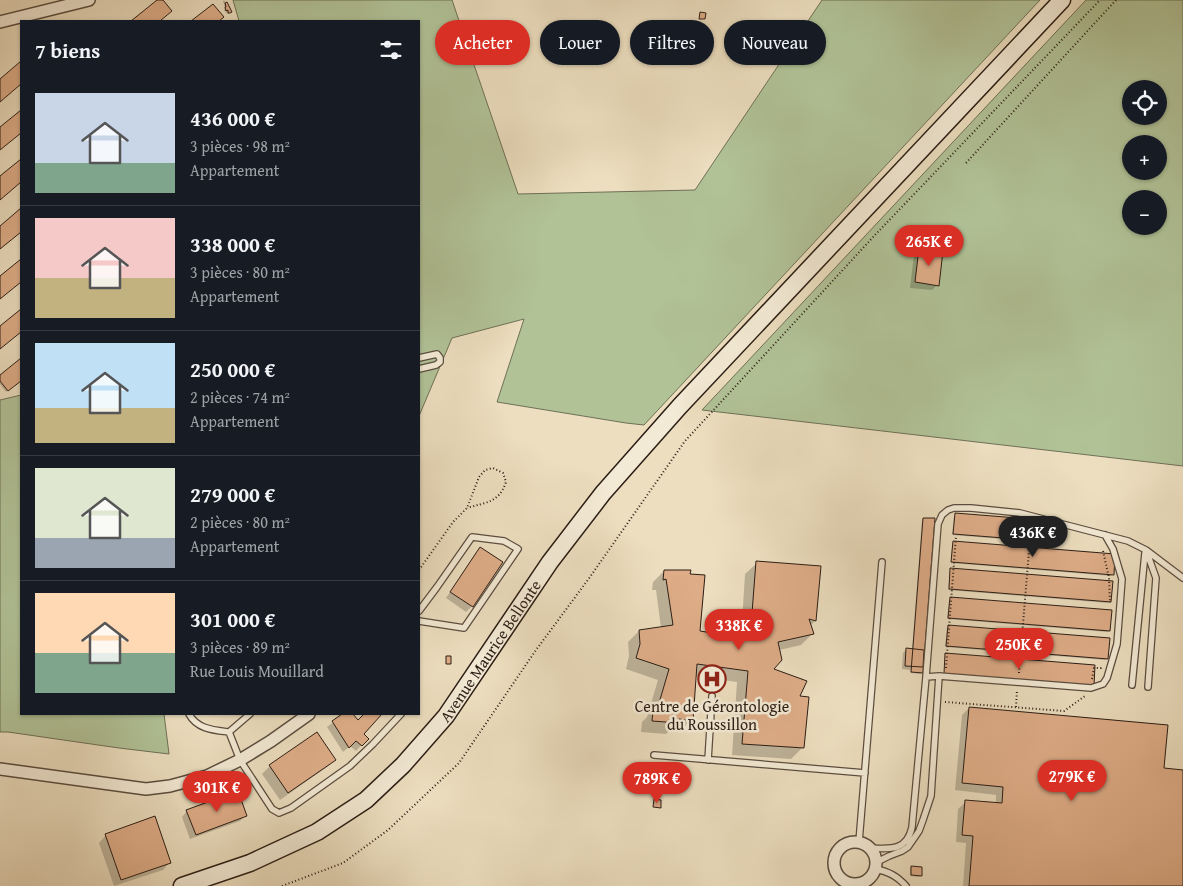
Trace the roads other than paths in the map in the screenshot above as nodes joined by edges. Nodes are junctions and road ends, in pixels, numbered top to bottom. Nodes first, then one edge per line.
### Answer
1 (88, 0) edge
2 (1062, 0) edge
3 (0, 22) edge
4 (420, 358) edge
5 (420, 370) edge
6 (1105, 535) junction
7 (1146, 550) junction
8 (882, 562) dead end
9 (1183, 578) edge
10 (420, 610) edge
11 (420, 621) edge
12 (942, 676) junction
13 (926, 677) junction
14 (1132, 685) dead end
15 (1148, 687) dead end
16 (712, 696) dead end
17 (190, 715) edge
18 (249, 715) edge
19 (308, 715) edge
20 (400, 715) edge
21 (229, 732) junction
22 (654, 755) dead end
23 (240, 760) junction
24 (708, 760) junction
25 (0, 769) edge
26 (865, 773) junction
27 (859, 842) junction
28 (871, 848) junction
29 (876, 865) junction
30 (844, 883) edge
31 (863, 884) edge
32 (182, 886) edge
33 (906, 886) edge

1 - 3 street
2 - 32 main road, Avenue Maurice Bellonte
4 - 5 lane
6 - 7 lane
6 - 12 lane
6 - 13 lane
7 - 9 lane
7 - 14 lane
7 - 15 lane
8 - 26 lane
10 - 11 lane
12 - 13 lane
12 - 29 lane
13 - 28 lane
16 - 24 lane
17 - 21 lane
18 - 21 lane
19 - 23 street
20 - 23 lane
21 - 23 lane
22 - 24 lane
23 - 25 street
24 - 26 lane
26 - 27 lane
27 - 28 street
27 - 30 street
28 - 29 street
29 - 31 street
29 - 33 lane
30 - 31 street

